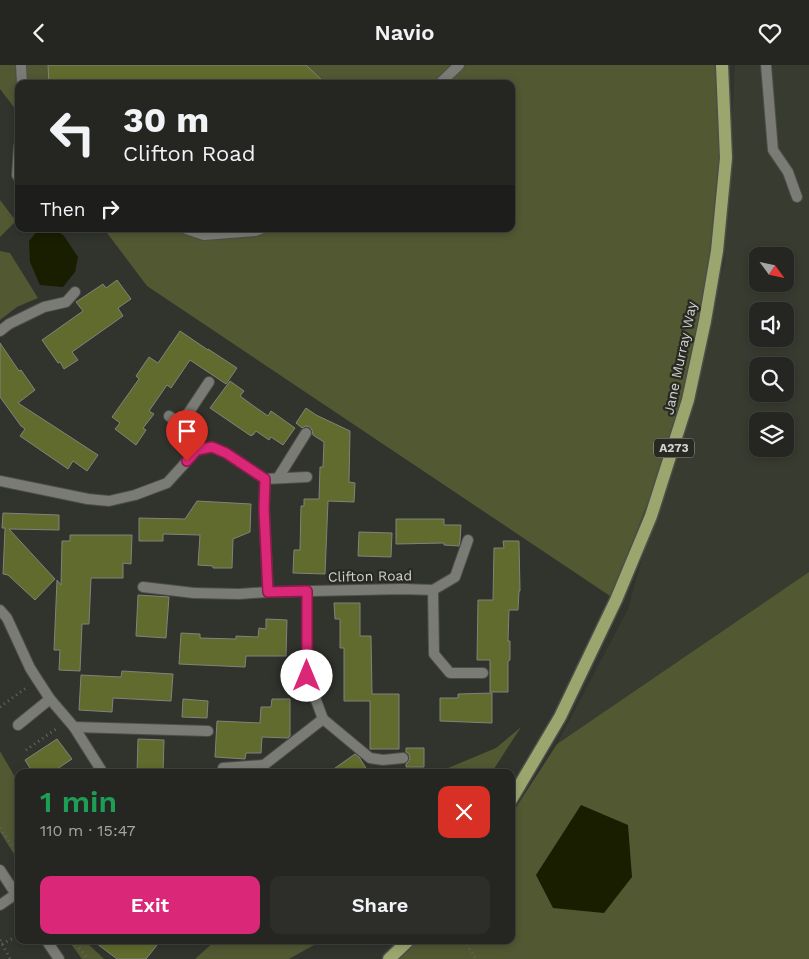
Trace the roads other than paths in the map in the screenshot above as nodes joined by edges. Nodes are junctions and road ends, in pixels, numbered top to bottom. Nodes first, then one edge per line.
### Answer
1 (21, 65) edge
2 (459, 65) edge
3 (722, 65) edge
4 (766, 65) edge
5 (22, 80) edge
6 (444, 80) edge
7 (797, 197) dead end
8 (195, 232) edge
9 (242, 232) edge
10 (75, 292) dead end
11 (0, 331) edge
12 (210, 382) dead end
13 (169, 417) dead end
14 (181, 424) junction
15 (306, 433) dead end
16 (197, 450) junction
17 (307, 477) dead end
18 (278, 478) junction
19 (265, 479) junction
20 (0, 481) edge
21 (468, 540) dead end
22 (143, 587) dead end
23 (433, 590) junction
24 (307, 591) junction
25 (268, 592) junction
26 (0, 610) edge
27 (483, 673) dead end
28 (50, 699) junction
29 (323, 719) junction
30 (71, 724) junction
31 (18, 725) dead end
32 (208, 731) dead end
33 (403, 758) dead end
34 (223, 768) dead end
35 (100, 769) edge
36 (262, 769) edge
37 (515, 793) edge
38 (0, 870) edge
39 (15, 894) edge
40 (15, 898) edge
41 (0, 905) edge
42 (49, 944) edge
43 (405, 944) edge
44 (58, 959) edge
45 (389, 959) edge

1 - 5 street
2 - 6 street
3 - 37 main road, Jane Murray Way / A273
4 - 7 street
8 - 9 street
10 - 11 street
12 - 14 street
13 - 14 street
14 - 16 street
15 - 18 street
16 - 19 street
16 - 20 street
17 - 18 street
18 - 19 street
19 - 25 street
21 - 23 street
22 - 25 street, Clifton Road
23 - 24 street, Clifton Road
23 - 27 street
24 - 25 street, Clifton Road
24 - 29 street
26 - 28 street
28 - 30 street
28 - 31 street
29 - 33 street
29 - 36 street
30 - 32 street
30 - 35 street
34 - 36 street
38 - 39 street
40 - 41 street
42 - 44 street
43 - 45 main road

